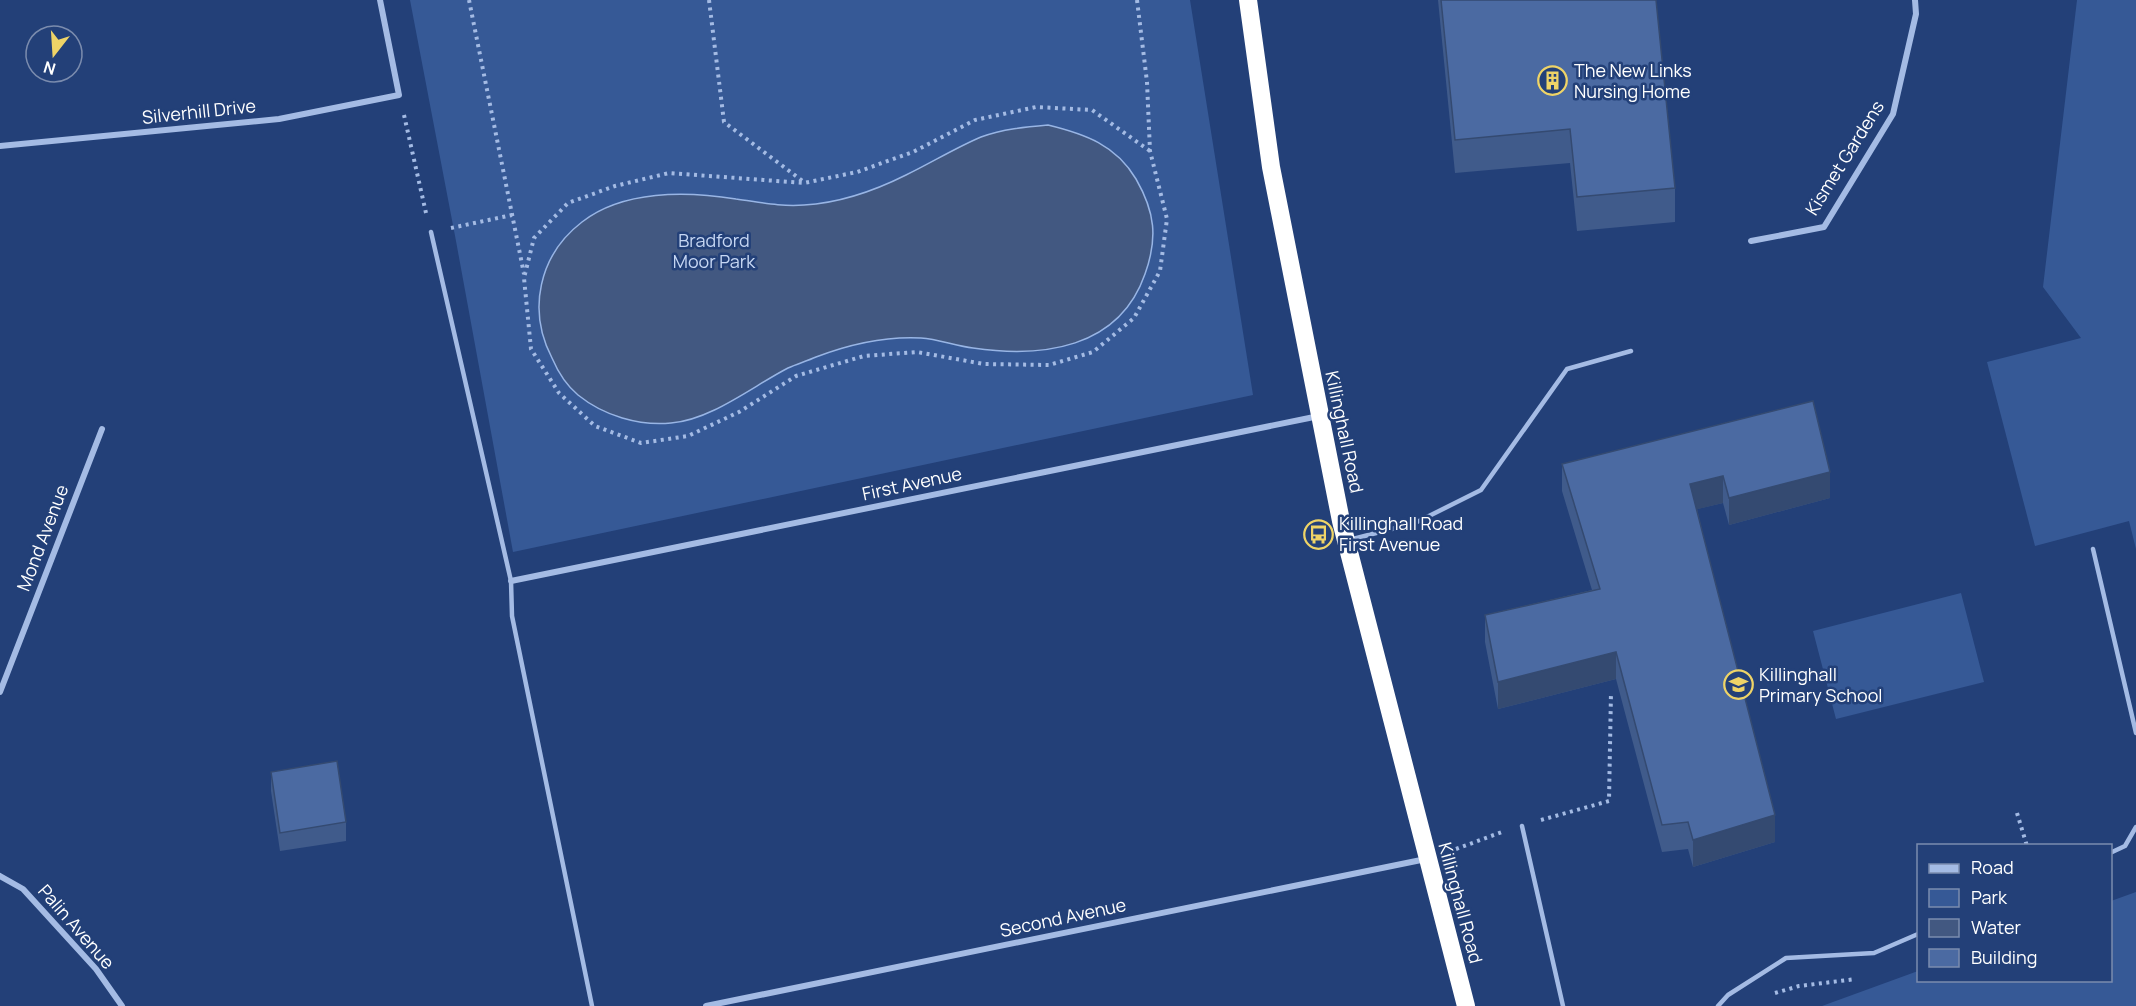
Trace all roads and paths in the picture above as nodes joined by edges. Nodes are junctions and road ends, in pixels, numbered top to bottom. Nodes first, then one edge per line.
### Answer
1 (380, 0) edge
2 (469, 0) edge
3 (709, 0) edge
4 (1137, 0) edge
5 (1248, 0) edge
6 (1915, 0) edge
7 (399, 95) junction
8 (0, 146) edge
9 (1150, 151) junction
10 (804, 183) junction
11 (512, 215) junction
12 (431, 232) junction
13 (1751, 242) dead end
14 (524, 278) junction
15 (1631, 351) dead end
16 (1319, 416) junction
17 (102, 429) dead end
18 (1347, 541) junction
19 (2093, 549) dead end
20 (511, 581) junction
21 (0, 692) edge
22 (1611, 692) dead end
23 (2136, 733) edge
24 (2017, 813) dead end
25 (1522, 826) junction
26 (2136, 827) edge
27 (2026, 844) edge
28 (2112, 852) edge
29 (1426, 859) junction
30 (0, 876) edge
31 (1917, 934) edge
32 (1857, 979) dead end
33 (1767, 996) dead end
34 (122, 1006) edge
35 (592, 1006) edge
36 (706, 1006) edge
37 (1466, 1006) edge
38 (1563, 1006) edge
39 (1718, 1006) edge

1 - 7 street
2 - 11 path
3 - 10 path
4 - 9 path
5 - 16 highway, Killinghall Road
6 - 13 street, Kismet Gardens
7 - 8 street, Silverhill Drive
7 - 12 path
9 - 10 path
9 - 14 path
10 - 14 path
11 - 12 path
11 - 14 path
12 - 20 lane
15 - 18 lane
16 - 18 highway, Killinghall Road
16 - 20 street, First Avenue
17 - 21 street, Mond Avenue
18 - 29 highway, Killinghall Road
19 - 23 lane
20 - 35 lane
22 - 25 path
24 - 27 path
25 - 29 path
25 - 38 lane
26 - 28 lane
29 - 36 street, Second Avenue
29 - 37 highway, Killinghall Road
30 - 34 street, Palin Avenue
31 - 39 lane
32 - 33 path

